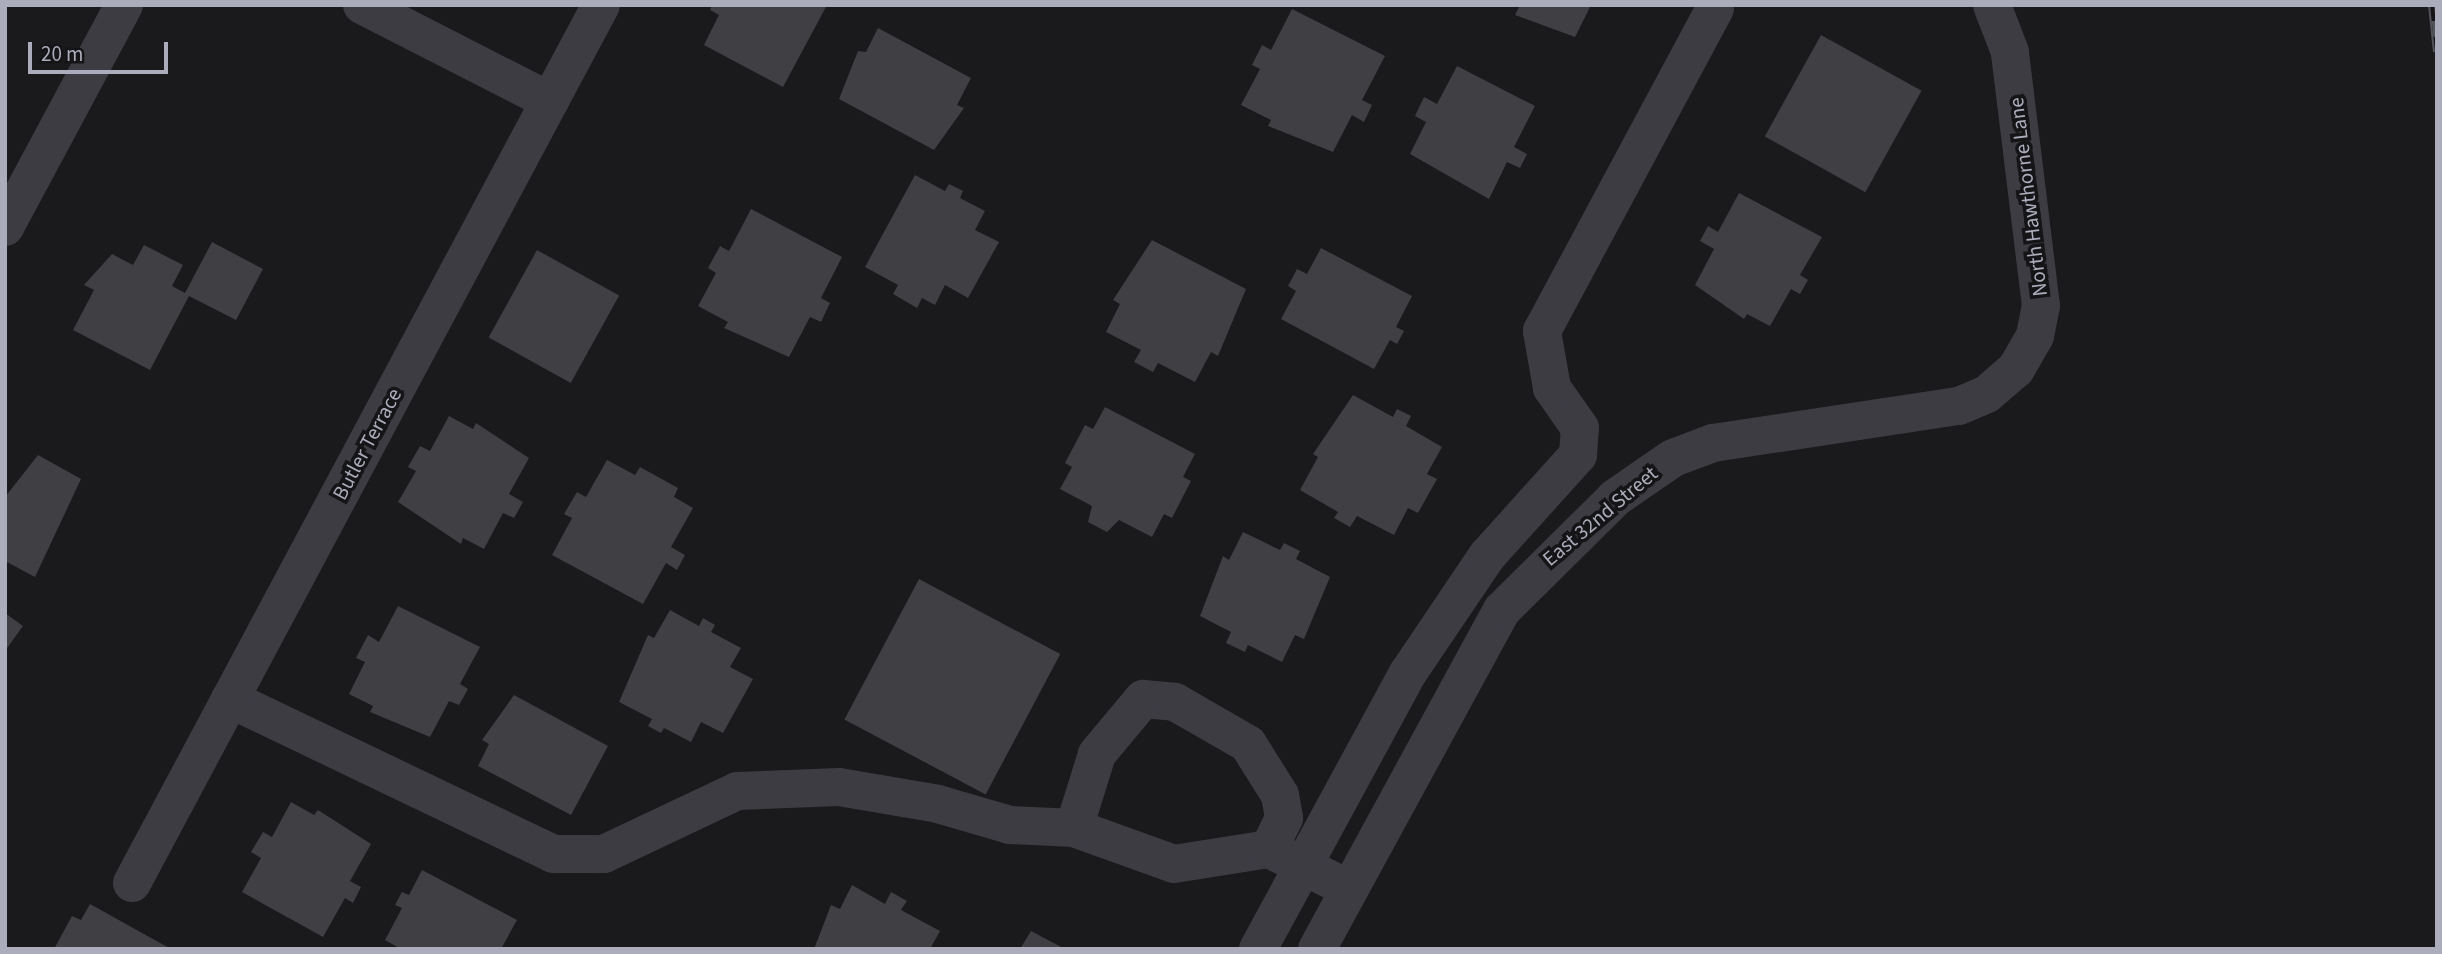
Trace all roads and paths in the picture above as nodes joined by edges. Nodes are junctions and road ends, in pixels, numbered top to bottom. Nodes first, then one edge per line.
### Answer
1 (124, 5) edge
2 (362, 5) edge
3 (601, 5) edge
4 (1992, 5) edge
5 (1714, 8) dead end
6 (550, 101) junction
7 (5, 227) edge
8 (2005, 381) joint
9 (230, 699) junction
10 (1074, 828) junction
11 (1269, 849) junction
12 (1303, 866) junction
13 (132, 883) dead end
14 (1349, 889) junction
15 (1258, 949) edge
16 (1317, 949) edge

1 - 7 street
2 - 6 street
3 - 6 street, Butler Terrace
4 - 8 street, North Hawthorne Lane
5 - 12 street
6 - 9 street, Butler Terrace
8 - 14 street, East 32nd Street
9 - 10 street
9 - 13 street, Butler Terrace
10 - 11 street
10 - 11 street
11 - 12 street
12 - 14 street
12 - 15 street
14 - 16 street, East 32nd Street

